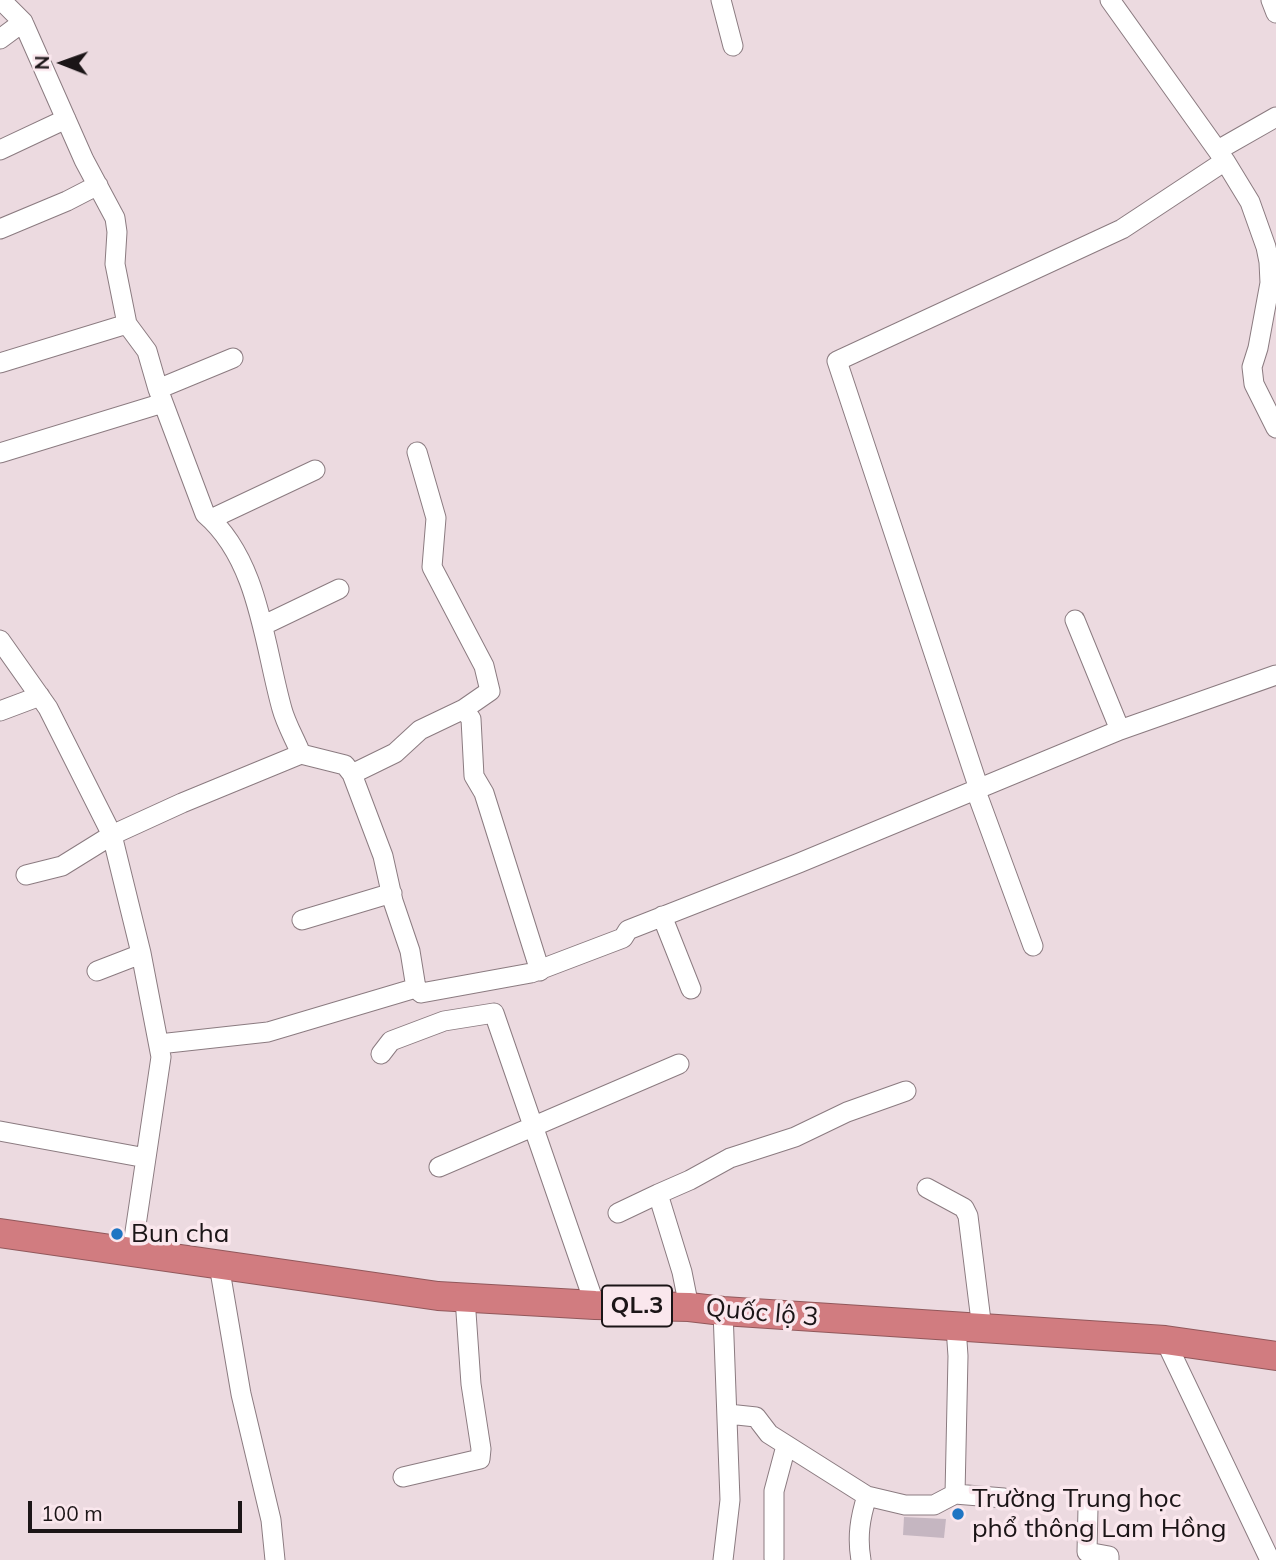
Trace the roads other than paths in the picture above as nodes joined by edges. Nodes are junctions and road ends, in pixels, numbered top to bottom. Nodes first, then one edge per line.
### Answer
1 (721, 0) edge
2 (1110, 0) edge
3 (1271, 0) edge
4 (0, 2) edge
5 (1276, 13) edge
6 (23, 22) junction
7 (0, 39) edge
8 (733, 46) dead end
9 (1276, 117) edge
10 (66, 120) junction
11 (0, 150) edge
12 (1221, 155) junction
13 (98, 185) junction
14 (0, 229) edge
15 (127, 324) junction
16 (233, 358) dead end
17 (0, 363) edge
18 (161, 396) junction
19 (1276, 428) edge
20 (417, 452) dead end
21 (0, 453) edge
22 (315, 470) dead end
23 (211, 519) junction
24 (339, 589) dead end
25 (1075, 620) dead end
26 (264, 625) junction
27 (0, 640) edge
28 (1276, 675) edge
29 (40, 696) junction
30 (464, 709) junction
31 (0, 711) edge
32 (1120, 730) junction
33 (301, 754) junction
34 (352, 774) junction
35 (977, 790) junction
36 (112, 835) junction
37 (26, 875) dead end
38 (391, 893) junction
39 (662, 916) junction
40 (302, 920) dead end
41 (1032, 946) dead end
42 (141, 954) junction
43 (97, 971) dead end
44 (540, 971) junction
45 (489, 981) junction
46 (416, 988) junction
47 (691, 989) dead end
48 (494, 1013) junction
49 (159, 1044) junction
50 (381, 1054) dead end
51 (679, 1064) dead end
52 (906, 1091) dead end
53 (534, 1126) junction
54 (0, 1131) edge
55 (146, 1158) junction
56 (439, 1167) dead end
57 (927, 1188) dead end
58 (658, 1194) junction
59 (618, 1213) dead end
60 (0, 1233) edge
61 (132, 1252) junction
62 (219, 1265) junction
63 (465, 1298) junction
64 (595, 1305) junction
65 (689, 1307) junction
66 (723, 1311) junction
67 (969, 1328) junction
68 (1165, 1340) junction
69 (1276, 1356) edge
70 (728, 1414) junction
71 (786, 1446) junction
72 (403, 1478) dead end
73 (955, 1494) junction
74 (867, 1496) junction
75 (1004, 1498) dead end
76 (1088, 1508) dead end
77 (774, 1558) dead end
78 (275, 1560) edge
79 (723, 1560) edge
80 (861, 1560) edge
81 (1109, 1560) edge
82 (1270, 1560) edge

1 - 8 street
2 - 12 street
3 - 5 street
4 - 6 street
6 - 7 street
6 - 10 street
9 - 12 street
10 - 11 street
10 - 13 street
12 - 19 street
12 - 35 street
13 - 14 street
13 - 15 street
15 - 17 street
15 - 18 street
16 - 18 street
18 - 21 street
18 - 23 street
20 - 30 street
22 - 23 street
23 - 26 street
24 - 26 street
25 - 32 street
26 - 33 street
27 - 29 street
28 - 32 street
29 - 31 street
29 - 36 street
30 - 34 street
30 - 44 street
32 - 35 street
33 - 34 street
33 - 36 street
34 - 38 street
35 - 39 street
35 - 41 street
36 - 37 street
36 - 42 street
38 - 40 street
38 - 46 street
39 - 44 street
39 - 47 street
42 - 43 street
42 - 49 street
44 - 45 street
45 - 46 street
45 - 48 street
46 - 49 street
48 - 50 street
48 - 53 street
49 - 55 street
51 - 53 street
52 - 58 street
53 - 56 street
53 - 64 street
54 - 55 street
55 - 61 street
57 - 67 street
58 - 59 street
58 - 65 street
60 - 61 highway, Quốc lộ 3 / QL.3
61 - 62 highway, Quốc lộ 3 / QL.3
62 - 63 highway, Quốc lộ 3 / QL.3
62 - 78 street
63 - 64 highway, Quốc lộ 3 / QL.3
63 - 72 street
64 - 65 highway, Quốc lộ 3 / QL.3
65 - 66 highway, Quốc lộ 3 / QL.3
66 - 67 highway, Quốc lộ 3 / QL.3
66 - 70 street
67 - 68 highway, Quốc lộ 3 / QL.3
67 - 73 street
68 - 69 highway, Quốc lộ 3 / QL.3
68 - 82 street
70 - 71 street
70 - 79 street
71 - 74 street
71 - 77 street
73 - 74 street
73 - 75 street
74 - 80 street
76 - 81 street

